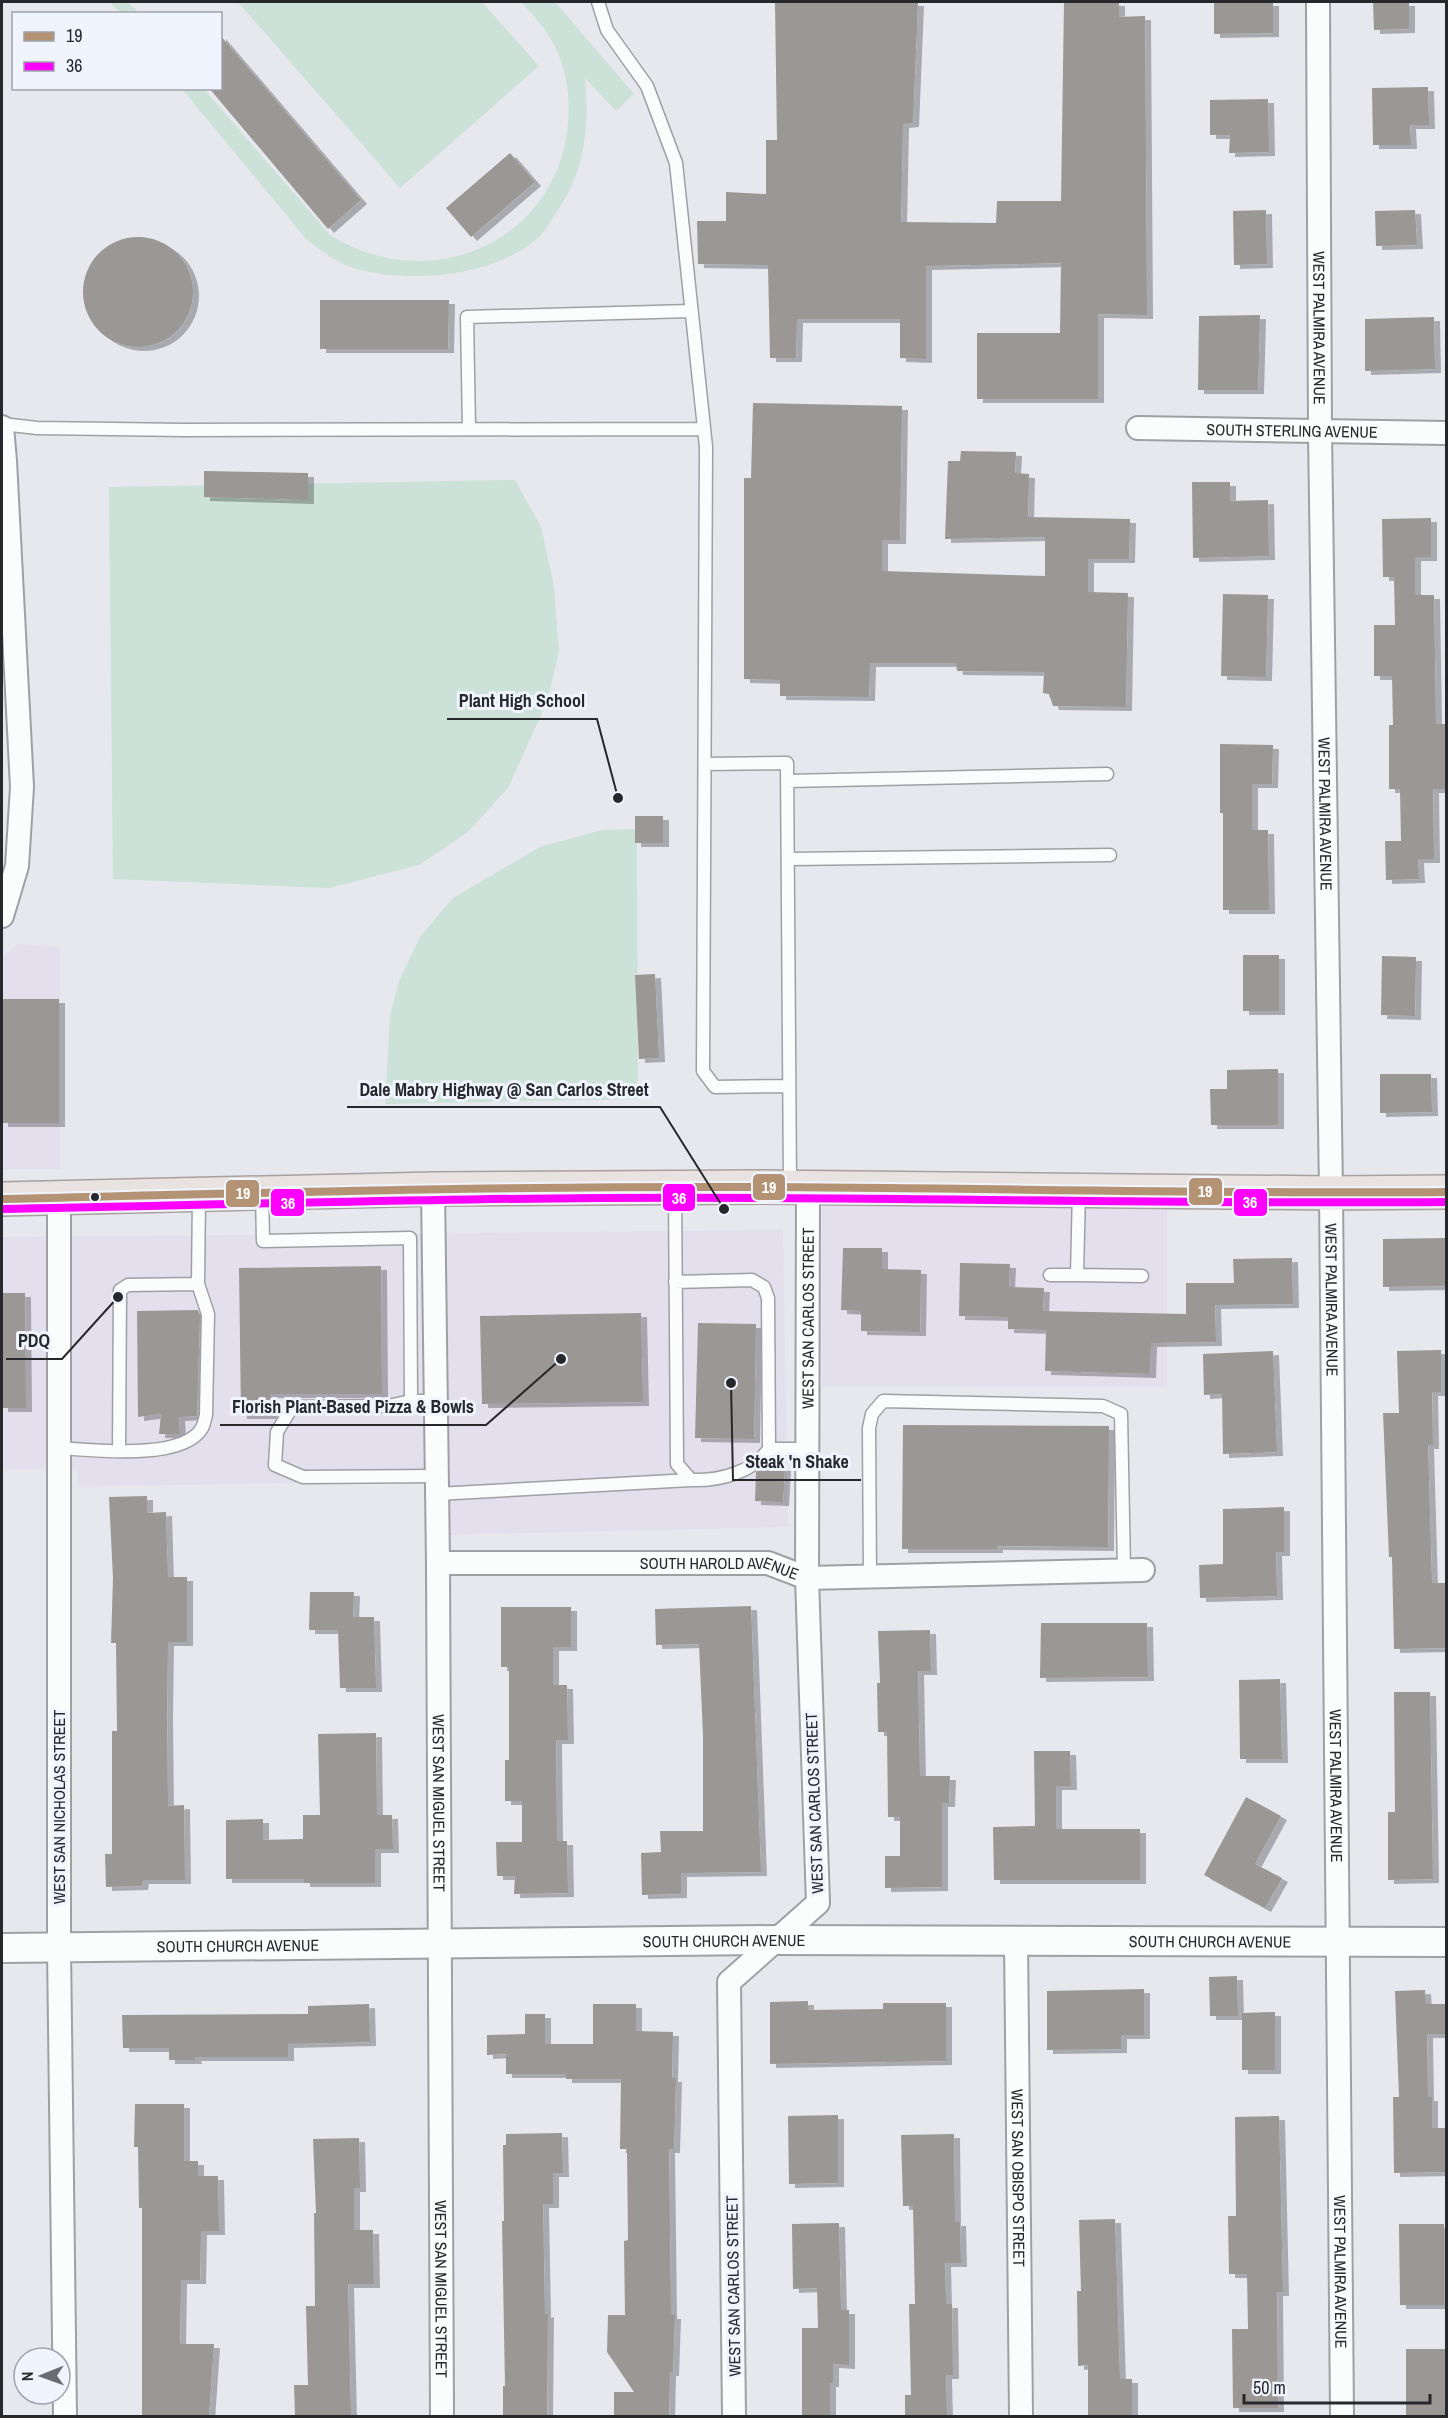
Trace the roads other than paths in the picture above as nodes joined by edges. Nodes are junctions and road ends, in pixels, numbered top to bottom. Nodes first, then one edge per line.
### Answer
1 (598, 2) edge
2 (1318, 2) edge
3 (691, 311) junction
4 (2, 425) edge
5 (1138, 428) dead end
6 (469, 429) junction
7 (704, 429) junction
8 (1320, 432) junction
9 (1446, 433) edge
10 (705, 764) junction
11 (1107, 774) dead end
12 (787, 781) junction
13 (1110, 855) dead end
14 (788, 859) junction
15 (2, 916) edge
16 (789, 1086) junction
17 (675, 1187) junction
18 (799, 1187) junction
19 (433, 1189) junction
20 (1079, 1190) junction
21 (1446, 1192) edge
22 (262, 1193) junction
23 (1331, 1193) junction
24 (199, 1195) junction
25 (59, 1198) junction
26 (2, 1199) edge
27 (1050, 1275) dead end
28 (1077, 1275) junction
29 (1142, 1276) dead end
30 (675, 1282) junction
31 (198, 1284) junction
32 (411, 1401) junction
33 (435, 1401) junction
34 (60, 1448) junction
35 (769, 1449) junction
36 (807, 1449) junction
37 (119, 1451) junction
38 (691, 1480) junction
39 (437, 1485) junction
40 (438, 1563) junction
41 (1133, 1570) joint
42 (870, 1577) junction
43 (807, 1578) junction
44 (776, 1940) junction
45 (1016, 1940) junction
46 (1446, 1942) edge
47 (1336, 1943) junction
48 (440, 1944) junction
49 (2, 1948) edge
50 (59, 1948) junction
51 (65, 2416) edge
52 (442, 2416) edge
53 (734, 2416) edge
54 (1021, 2416) edge
55 (1342, 2416) edge

1 - 3 lane
2 - 8 street, WEST PALMIRA AVENUE
3 - 6 lane
3 - 7 lane
4 - 6 lane
4 - 15 street
5 - 8 street, SOUTH STERLING AVENUE
6 - 7 lane
7 - 10 lane
8 - 9 street, SOUTH STERLING AVENUE
8 - 23 street, WEST PALMIRA AVENUE
10 - 12 lane
10 - 16 lane
11 - 12 lane
12 - 14 lane
13 - 14 lane
14 - 16 lane
16 - 18 lane
17 - 18 main road
17 - 19 main road
17 - 30 lane
18 - 20 main road
18 - 36 street, WEST SAN CARLOS STREET
19 - 22 main road
19 - 33 street, WEST SAN MIGUEL STREET
20 - 23 main road
20 - 28 lane
21 - 23 main road
22 - 24 main road
22 - 32 lane
23 - 47 street, WEST PALMIRA AVENUE
24 - 25 main road
24 - 31 lane
25 - 26 main road
25 - 34 street, WEST SAN NICHOLAS STREET
27 - 28 lane
28 - 29 lane
30 - 35 lane
30 - 38 lane
31 - 37 lane
31 - 37 lane
32 - 33 lane
32 - 39 lane
33 - 39 street, WEST SAN MIGUEL STREET
34 - 37 lane
34 - 50 street, WEST SAN NICHOLAS STREET
35 - 36 lane
35 - 38 lane
36 - 43 street, WEST SAN CARLOS STREET
38 - 39 lane
39 - 40 street, WEST SAN MIGUEL STREET
40 - 43 street, SOUTH HAROLD AVENUE
40 - 48 street, WEST SAN MIGUEL STREET
41 - 42 street, SOUTH HAROLD AVENUE
41 - 42 lane
42 - 43 street, SOUTH HAROLD AVENUE
43 - 44 street, WEST SAN CARLOS STREET
44 - 45 street, SOUTH CHURCH AVENUE
44 - 48 street, SOUTH CHURCH AVENUE
44 - 53 street, WEST SAN CARLOS STREET
45 - 47 street, SOUTH CHURCH AVENUE
45 - 54 street, WEST SAN OBISPO STREET
46 - 47 street, SOUTH CHURCH AVENUE
47 - 55 street, WEST PALMIRA AVENUE
48 - 50 street, SOUTH CHURCH AVENUE
48 - 52 street, WEST SAN MIGUEL STREET
49 - 50 street, SOUTH CHURCH AVENUE
50 - 51 street, WEST SAN NICHOLAS STREET

